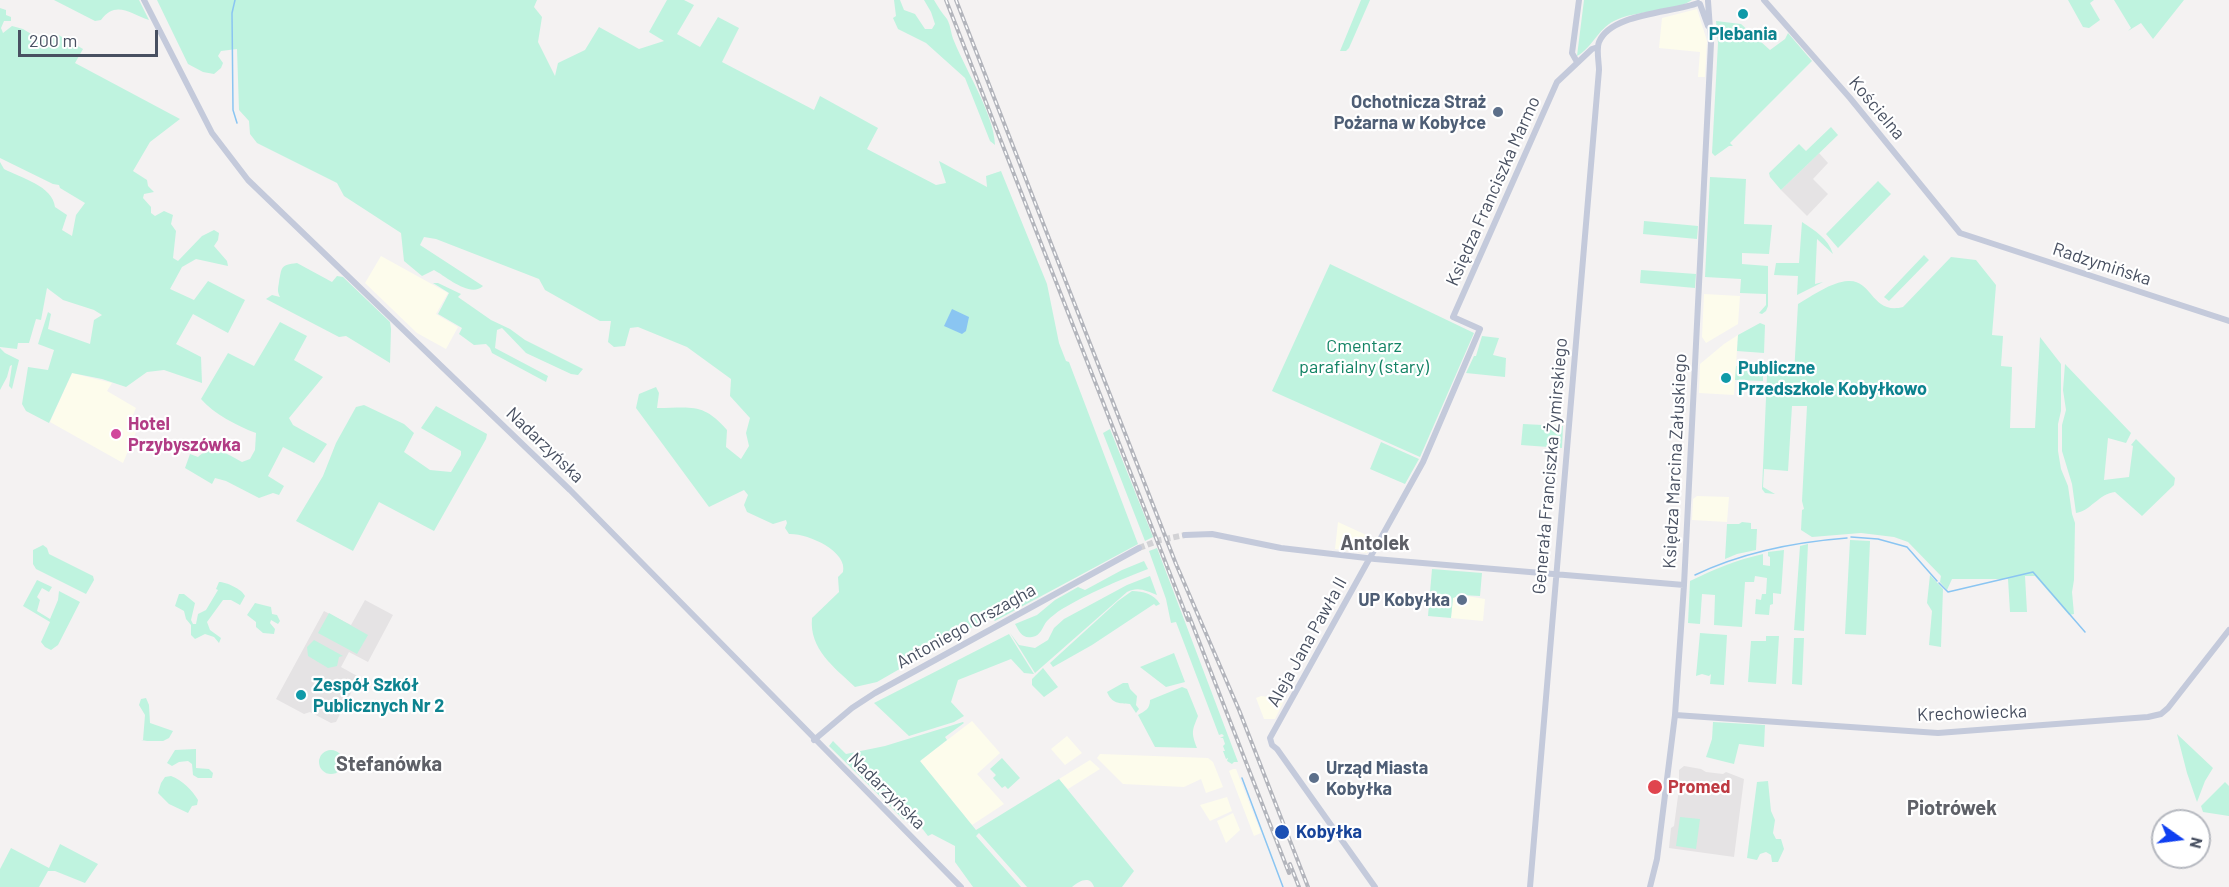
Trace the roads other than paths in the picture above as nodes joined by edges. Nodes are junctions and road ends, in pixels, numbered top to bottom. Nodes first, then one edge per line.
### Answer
1 (144, 0) edge
2 (1579, 0) edge
3 (1708, 0) edge
4 (1764, 0) edge
5 (1697, 2) edge
6 (1711, 34) junction
7 (1598, 47) junction
8 (1577, 62) junction
9 (1965, 235) joint
10 (2229, 321) edge
11 (1480, 329) joint
12 (1185, 535) tunnel mouth
13 (1139, 548) tunnel mouth
14 (1370, 558) junction
15 (1555, 574) junction
16 (1684, 585) junction
17 (2229, 630) edge
18 (1675, 716) junction
19 (814, 740) junction
20 (961, 887) edge
21 (1375, 887) edge
22 (1530, 887) edge
23 (1650, 887) edge

1 - 19 street, Nadarzyńska
2 - 8 street
3 - 5 street, Księdza Franciszka Marmo
3 - 6 street, Księdza Marcina Załuskiego
4 - 9 street, Kościelna
5 - 6 street, Księdza Marcina Załuskiego
5 - 7 street, Księdza Franciszka Marmo
6 - 16 street, Księdza Marcina Załuskiego
7 - 8 street, Księdza Franciszka Marmo
7 - 15 street, Generała Franciszka Żymirskiego
8 - 11 street, Księdza Franciszka Marmo
9 - 10 street, Radzymińska
11 - 14 street, Aleja Jana Pawła II
12 - 14 street
13 - 19 street, Antoniego Orszagha
14 - 15 street
14 - 21 street, Aleja Jana Pawła II
15 - 16 street
15 - 22 street, Generała Franciszka Żymirskiego
16 - 18 street, Księdza Marcina Załuskiego
17 - 18 street, Krechowiecka
18 - 23 street, Księdza Marcina Załuskiego
19 - 20 street, Nadarzyńska

